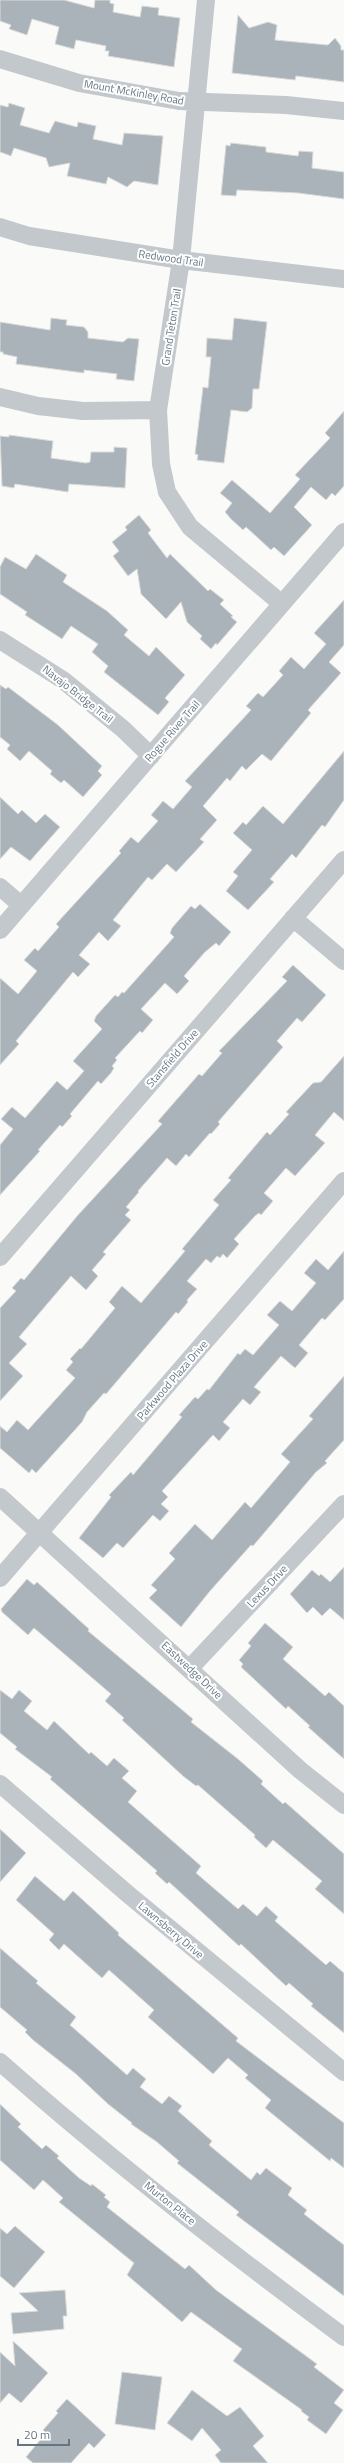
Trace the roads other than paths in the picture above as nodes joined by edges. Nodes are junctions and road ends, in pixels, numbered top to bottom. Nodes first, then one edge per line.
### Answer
1 (206, 0) edge
2 (0, 59) edge
3 (196, 102) junction
4 (344, 111) edge
5 (0, 227) edge
6 (181, 260) junction
7 (344, 279) edge
8 (0, 397) edge
9 (158, 410) junction
10 (344, 532) edge
11 (282, 604) junction
12 (0, 640) edge
13 (151, 756) junction
14 (344, 860) edge
15 (0, 887) edge
16 (21, 905) junction
17 (294, 918) junction
18 (0, 930) edge
19 (344, 961) edge
20 (344, 1181) edge
21 (0, 1257) edge
22 (0, 1497) edge
23 (341, 1512) edge
24 (41, 1532) junction
25 (0, 1578) edge
26 (190, 1668) junction
27 (0, 1784) edge
28 (344, 1806) edge
29 (0, 2062) edge
30 (344, 2072) edge
31 (344, 2337) edge

1 - 3 street, Grand Teton Trail
2 - 3 street, Mount McKinley Road
3 - 4 street, Mount McKinley Road
3 - 6 street, Grand Teton Trail
5 - 6 street, Redwood Trail
6 - 7 street, Redwood Trail
6 - 9 street, Grand Teton Trail
8 - 9 street
9 - 11 street, Grand Teton Trail
10 - 11 street, Rogue River Trail
11 - 13 street, Rogue River Trail
12 - 13 street, Navajo Bridge Trail
13 - 16 street, Rogue River Trail
14 - 17 street, Stansfield Drive
15 - 16 street
16 - 18 street, Rogue River Trail
17 - 19 street
17 - 21 street, Stansfield Drive
20 - 24 street, Parkwood Plaza Drive
22 - 24 street
23 - 26 street, Lexus Drive
24 - 25 street, Parkwood Plaza Drive
24 - 26 street, Eastwedge Drive
26 - 28 street, Eastwedge Drive
27 - 30 street, Lawnsberry Drive
29 - 31 street, Murton Place

